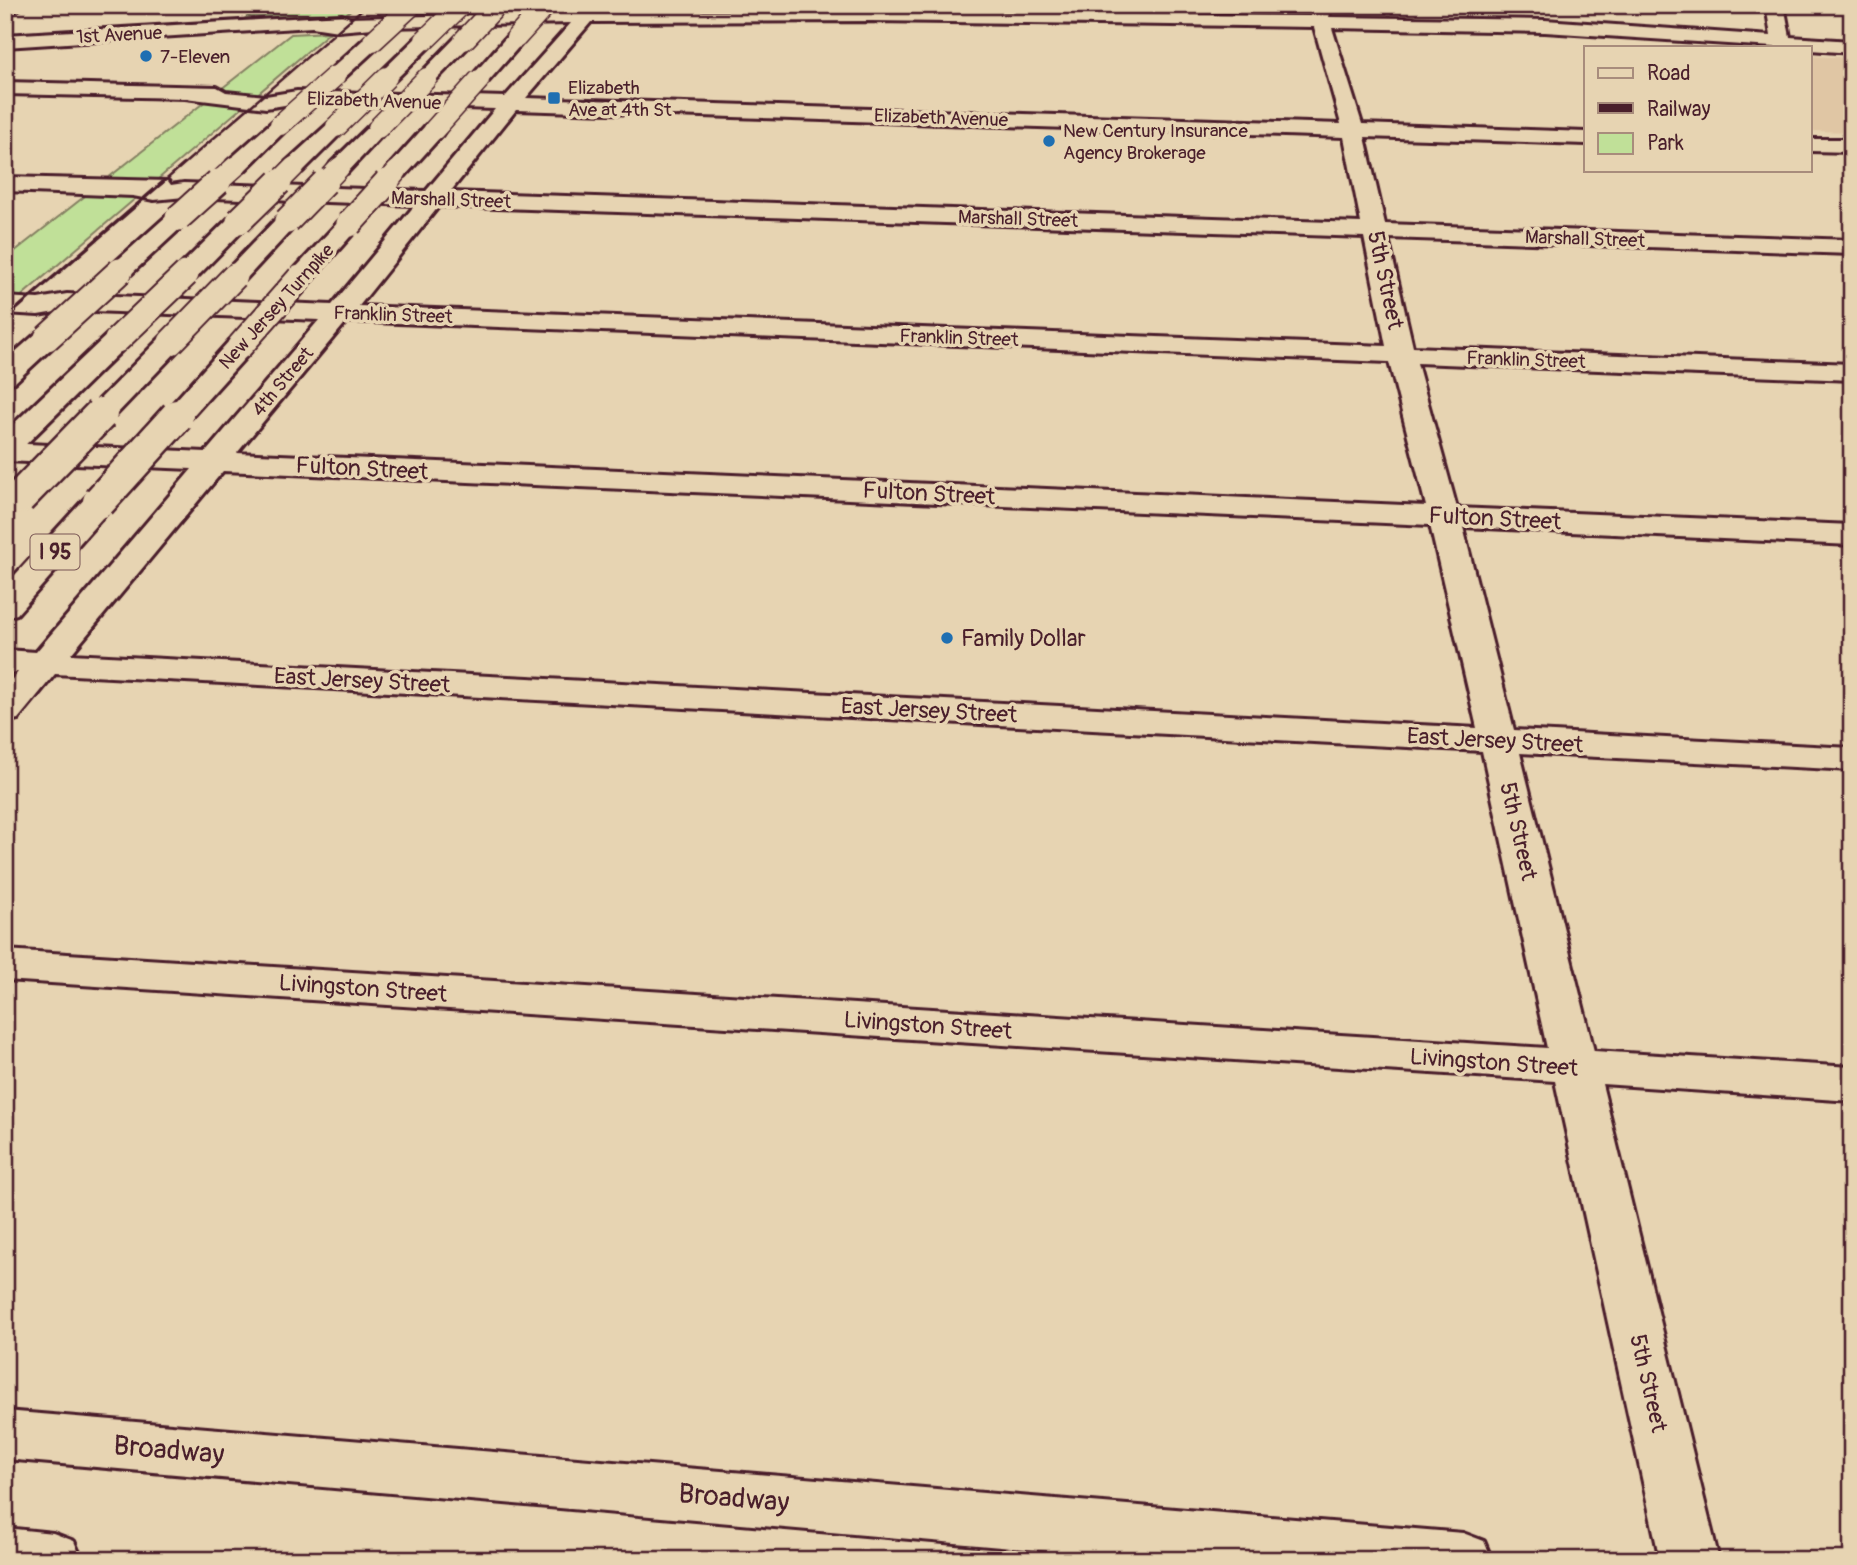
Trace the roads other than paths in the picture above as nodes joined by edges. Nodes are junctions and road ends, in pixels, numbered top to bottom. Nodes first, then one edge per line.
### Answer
1 (16, 5) edge
2 (241, 5) edge
3 (412, 5) edge
4 (461, 5) edge
5 (497, 5) edge
6 (546, 5) edge
7 (1549, 5) edge
8 (1775, 5) edge
9 (874, 10) edge
10 (675, 11) edge
11 (5, 12) edge
12 (1085, 12) edge
13 (1322, 14) edge
14 (586, 18) junction
15 (1545, 26) junction
16 (211, 29) junction
17 (5, 41) edge
18 (1781, 42) junction
19 (1852, 47) edge
20 (5, 88) edge
21 (510, 104) junction
22 (1353, 130) junction
23 (1584, 138) edge
24 (1812, 145) edge
25 (1852, 146) edge
26 (5, 184) edge
27 (432, 199) junction
28 (1376, 230) junction
29 (1852, 247) edge
30 (5, 297) edge
31 (67, 302) junction
32 (5, 305) edge
33 (340, 312) junction
34 (1401, 354) junction
35 (1852, 372) edge
36 (5, 376) edge
37 (5, 451) edge
38 (215, 461) junction
39 (12, 505) edge
40 (1444, 516) junction
41 (1852, 535) edge
42 (8, 604) edge
43 (5, 661) edge
44 (46, 663) junction
45 (5, 711) edge
46 (1498, 740) junction
47 (1852, 759) edge
48 (5, 965) edge
49 (1575, 1067) junction
50 (1852, 1084) edge
51 (5, 1435) edge
52 (5, 1556) edge
53 (52, 1560) edge
54 (1463, 1560) edge
55 (1690, 1560) edge

1 - 11 main road
2 - 16 main road
3 - 36 main road, bridge
4 - 37 main road, bridge
5 - 39 main road, bridge
6 - 42 main road, New Jersey Turnpike / I 95, bridge
7 - 15 main road
8 - 18 main road
9 - 10 main road, 1st Avenue
9 - 12 main road, 1st Avenue
10 - 14 main road, 1st Avenue
12 - 13 main road, 1st Avenue
13 - 15 main road, 1st Avenue
13 - 22 main road, 5th Street
14 - 16 main road, 1st Avenue
14 - 21 main road, 4th Street
15 - 18 main road, 1st Avenue
16 - 17 main road, 1st Avenue
18 - 19 main road, 1st Avenue
20 - 21 main road, Elizabeth Avenue
21 - 22 main road, Elizabeth Avenue
21 - 27 main road, 4th Street
22 - 23 main road, Elizabeth Avenue
22 - 28 main road, 5th Street
24 - 25 main road
26 - 27 main road, Marshall Street
27 - 28 main road, Marshall Street
27 - 33 main road, 4th Street
28 - 29 main road, Marshall Street
28 - 34 main road, 5th Street
30 - 31 main road, Franklin Street
31 - 32 main road, Franklin Street
31 - 33 main road, Franklin Street
33 - 34 main road, Franklin Street
33 - 38 main road, 4th Street
34 - 35 main road, Franklin Street
34 - 40 main road, 5th Street
37 - 38 main road, Fulton Street
38 - 40 main road, Fulton Street
38 - 44 main road, 4th Street
40 - 41 main road, Fulton Street
40 - 46 main road, 5th Street
43 - 44 main road, East Jersey Street
44 - 45 main road, 4th Street
44 - 46 main road, East Jersey Street
46 - 47 main road, East Jersey Street
46 - 49 main road, 5th Street
48 - 49 main road, Livingston Street
49 - 50 main road, Livingston Street
49 - 55 main road, 5th Street
51 - 54 main road, Broadway
52 - 53 main road

